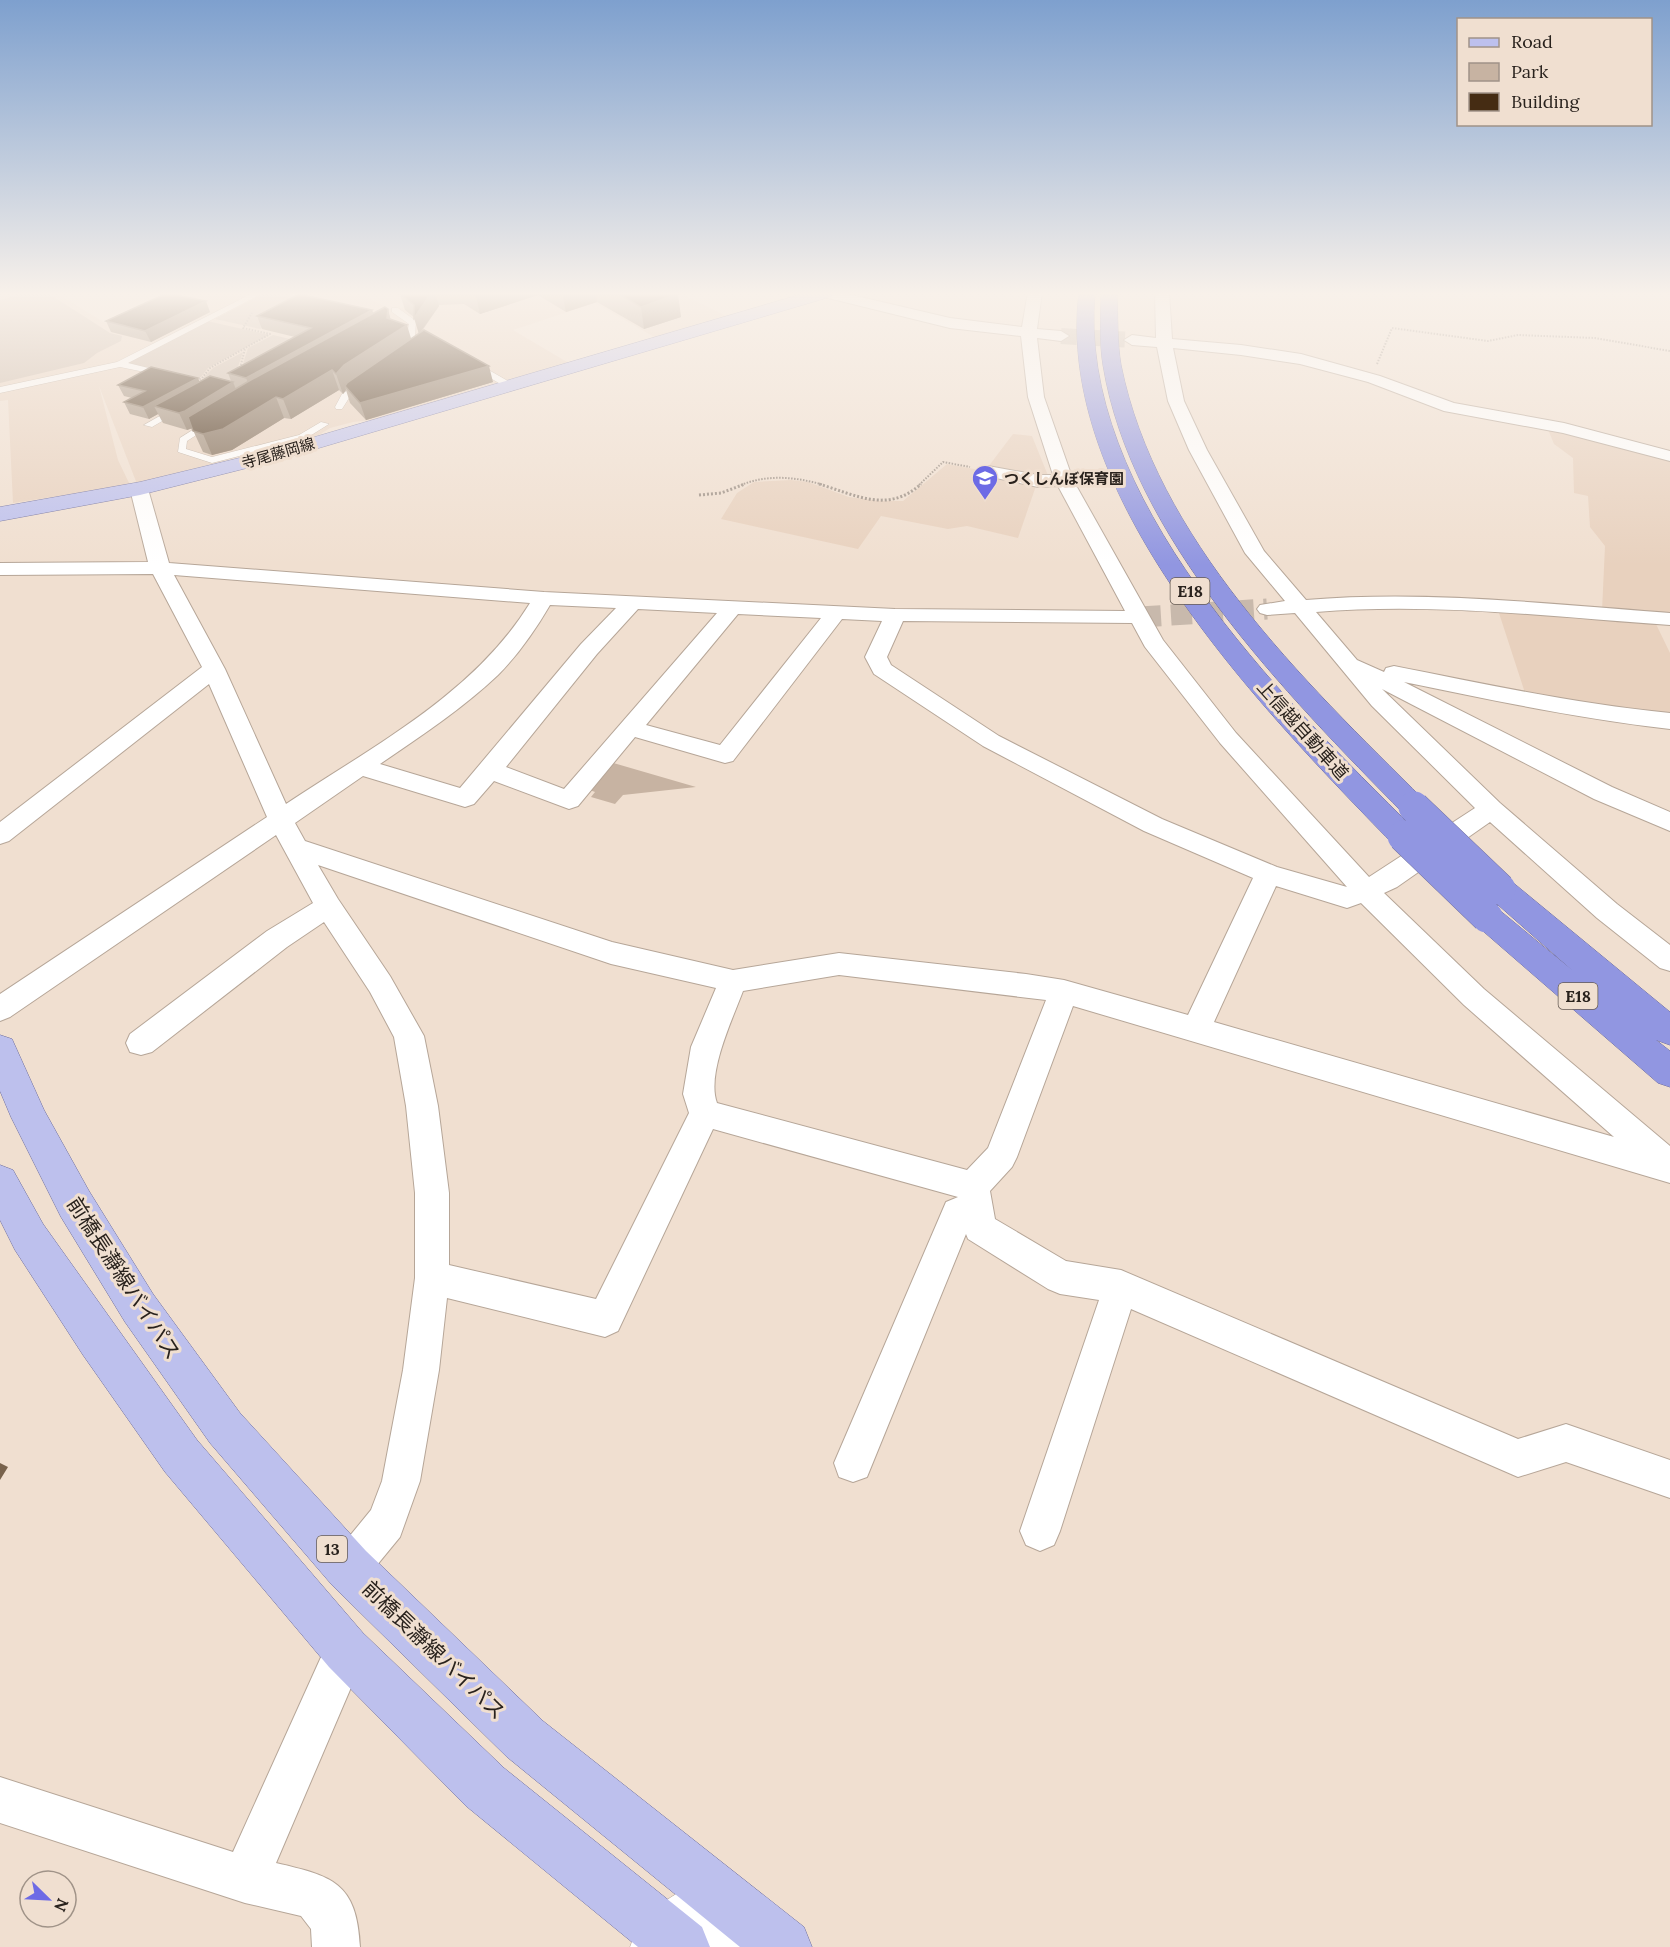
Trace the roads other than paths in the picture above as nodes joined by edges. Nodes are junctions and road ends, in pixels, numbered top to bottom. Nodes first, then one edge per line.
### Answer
1 (33, 383) edge
2 (366, 383) edge
3 (505, 383) edge
4 (526, 383) edge
5 (1034, 383) edge
6 (1092, 383) edge
7 (1116, 383) edge
8 (1172, 383) edge
9 (1384, 383) edge
10 (512, 387) junction
11 (0, 390) edge
12 (187, 404) edge
13 (339, 407) dead end
14 (223, 415) edge
15 (324, 424) dead end
16 (149, 425) dead end
17 (1670, 456) edge
18 (988, 471) road end
19 (1064, 480) junction
20 (139, 489) junction
21 (0, 514) edge
22 (160, 568) junction
23 (0, 569) edge
24 (544, 598) junction
25 (633, 602) junction
26 (1303, 607) junction
27 (732, 608) junction
28 (1267, 609) tunnel mouth
29 (836, 612) junction
30 (896, 615) junction
31 (1140, 617) junction
32 (1670, 619) edge
33 (1348, 662) junction
34 (214, 669) junction
35 (1670, 722) edge
36 (631, 728) junction
37 (362, 767) junction
38 (491, 771) junction
39 (1491, 810) junction
40 (281, 821) junction
41 (1670, 822) edge
42 (0, 835) edge
43 (295, 847) junction
44 (1268, 874) junction
45 (1365, 890) junction
46 (1494, 903) junction
47 (328, 906) junction
48 (1666, 953) edge
49 (733, 981) junction
50 (1064, 992) junction
51 (0, 1009) edge
52 (1196, 1029) junction
53 (1670, 1031) edge
54 (141, 1043) dead end
55 (0, 1049) edge
56 (1670, 1072) edge
57 (705, 1113) junction
58 (1670, 1167) edge
59 (0, 1182) edge
60 (974, 1195) junction
61 (432, 1278) junction
62 (1121, 1287) junction
63 (853, 1463) dead end
64 (1670, 1479) edge
65 (1040, 1531) dead end
66 (349, 1568) junction
67 (346, 1650) junction
68 (0, 1800) edge
69 (245, 1879) junction
70 (721, 1922) edge
71 (669, 1943) edge
72 (336, 1947) edge
73 (784, 1947) edge

1 - 11 lane
2 - 13 lane
3 - 10 lane
4 - 10 main road, 寺尾藤岡線
5 - 19 street
6 - 46 highway, 上信越自動車道 / E18, bridge
7 - 46 highway, 上信越自動車道 / E18, bridge
8 - 26 street
9 - 17 street
10 - 20 main road, 寺尾藤岡線
12 - 16 lane
14 - 15 lane
18 - 19 street
19 - 31 street
20 - 21 main road, 寺尾藤岡線
20 - 22 street
22 - 23 street
22 - 24 street
22 - 34 street
24 - 25 street
24 - 37 street
25 - 27 street
25 - 38 street
26 - 28 street
26 - 32 street
26 - 33 street
27 - 29 street
27 - 36 street
29 - 30 street
29 - 36 street
30 - 31 street
30 - 44 street
31 - 45 street
33 - 35 street
33 - 39 street
33 - 41 street
34 - 40 street
34 - 42 street
36 - 38 street
37 - 38 street
37 - 40 street
39 - 45 street
39 - 48 street
40 - 43 street
40 - 51 street
43 - 47 street
43 - 49 street
44 - 45 street
44 - 52 street
45 - 58 street
46 - 53 highway, 上信越自動車道 / E18
46 - 56 highway, 上信越自動車道 / E18
47 - 54 street
47 - 61 street
49 - 50 street
49 - 57 street
50 - 52 street
50 - 60 street
52 - 58 street
55 - 66 main road, 前橋長瀞線バイパス / 13
57 - 60 street
57 - 61 street
59 - 67 main road
60 - 62 street
60 - 63 street
61 - 66 street
62 - 64 street
62 - 65 street
66 - 70 main road, 前橋長瀞線バイパス / 13
67 - 69 street
67 - 71 main road
68 - 69 street
69 - 72 street
70 - 71 street
70 - 73 main road, 前橋長瀞線バイパス / 13

